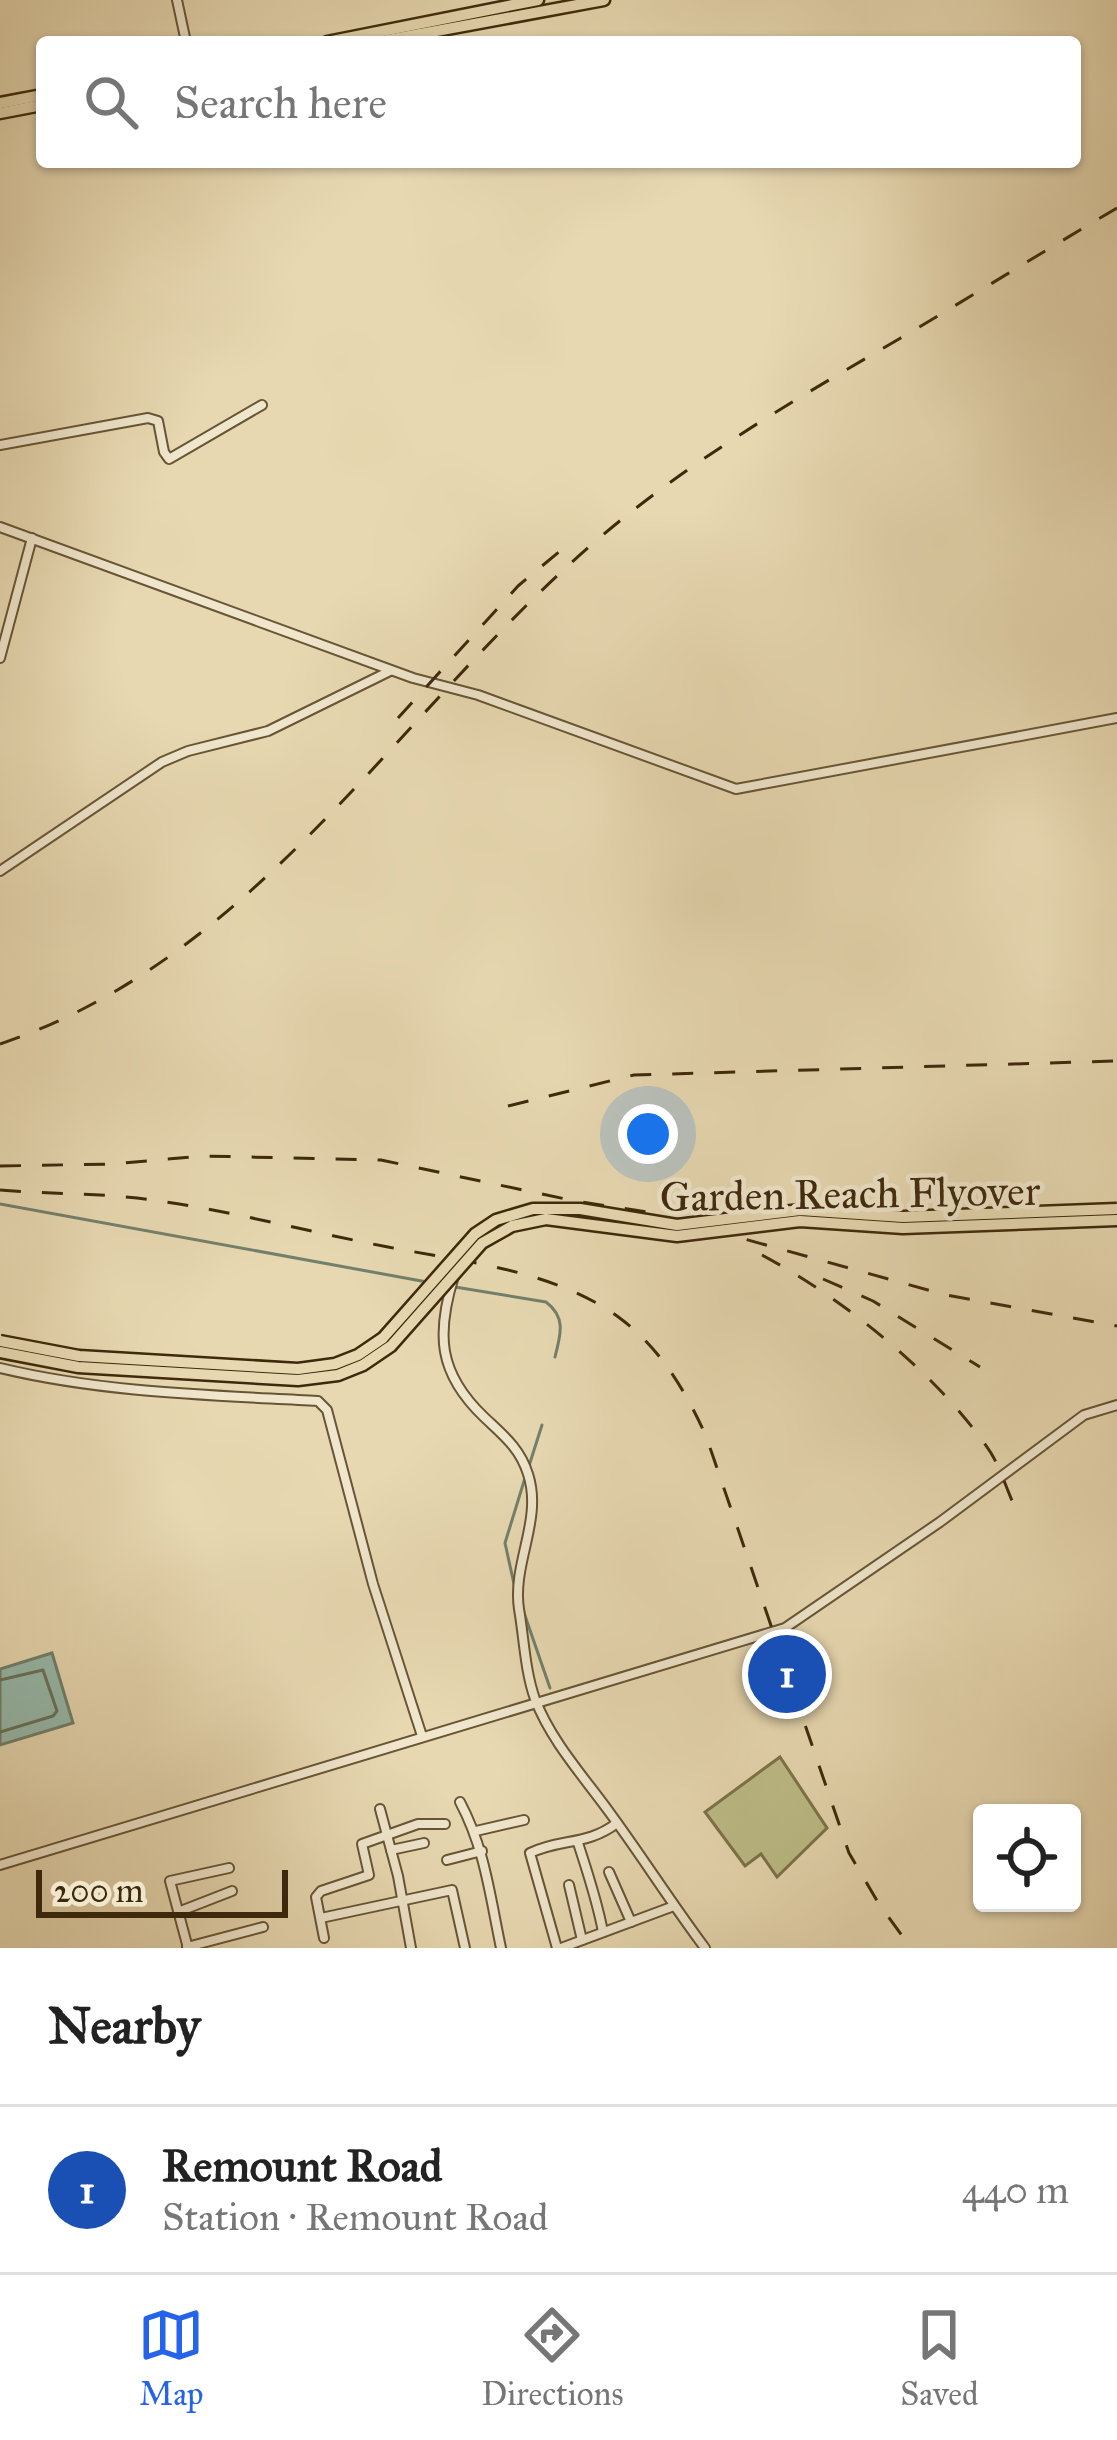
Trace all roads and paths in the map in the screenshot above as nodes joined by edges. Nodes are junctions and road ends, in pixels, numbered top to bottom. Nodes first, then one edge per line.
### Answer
1 (177, 0) edge
2 (604, 0) edge
3 (525, 4) edge
4 (184, 36) edge
5 (358, 36) edge
6 (400, 36) edge
7 (36, 96) edge
8 (0, 103) edge
9 (36, 106) edge
10 (0, 113) edge
11 (262, 405) dead end
12 (0, 445) edge
13 (0, 526) edge
14 (32, 538) junction
15 (0, 658) edge
16 (392, 670) junction
17 (1117, 718) edge
18 (0, 871) edge
19 (1117, 1209) edge
20 (1117, 1220) edge
21 (457, 1268) junction
22 (0, 1341) edge
23 (0, 1352) edge
24 (0, 1368) edge
25 (1117, 1405) edge
26 (536, 1702) junction
27 (422, 1736) junction
28 (460, 1802) dead end
29 (380, 1809) dead end
30 (524, 1820) dead end
31 (617, 1823) junction
32 (446, 1824) dead end
33 (476, 1832) junction
34 (386, 1835) junction
35 (424, 1843) dead end
36 (578, 1843) junction
37 (390, 1850) junction
38 (482, 1851) junction
39 (448, 1860) dead end
40 (0, 1865) edge
41 (229, 1868) dead end
42 (609, 1872) dead end
43 (569, 1885) dead end
44 (232, 1891) dead end
45 (403, 1904) junction
46 (674, 1906) junction
47 (178, 1912) junction
48 (321, 1918) junction
49 (631, 1922) junction
50 (262, 1927) dead end
51 (603, 1932) junction
52 (324, 1938) dead end
53 (582, 1940) junction
54 (704, 1946) edge
55 (563, 1947) edge
56 (188, 1948) edge
57 (411, 1948) edge
58 (465, 1948) edge
59 (501, 1948) edge
60 (692, 1948) edge

1 - 4 street
2 - 3 main road
3 - 5 main road
3 - 6 main road
7 - 8 main road
9 - 10 main road
11 - 12 street
13 - 14 street
14 - 15 street
14 - 16 street
16 - 17 street
16 - 18 street
19 - 22 main road, Garden Reach Flyover, bridge
20 - 21 main road, Garden Reach Flyover, bridge
21 - 23 main road, Garden Reach Flyover, bridge
21 - 26 street
24 - 27 street
25 - 26 street
26 - 27 street
26 - 31 street
27 - 40 street
28 - 33 street
29 - 34 street
30 - 33 street
31 - 36 street
31 - 46 street
32 - 34 street
33 - 38 street
34 - 37 street
34 - 48 street
35 - 37 street
36 - 51 street
36 - 55 street
37 - 45 street
38 - 39 street
38 - 59 street
41 - 47 street
42 - 49 street
43 - 53 street
44 - 47 street
45 - 48 street
45 - 57 street
45 - 58 street
46 - 49 street
46 - 54 street
47 - 56 street
48 - 52 street
49 - 51 street
50 - 56 street
51 - 53 street
53 - 55 street
54 - 60 street

